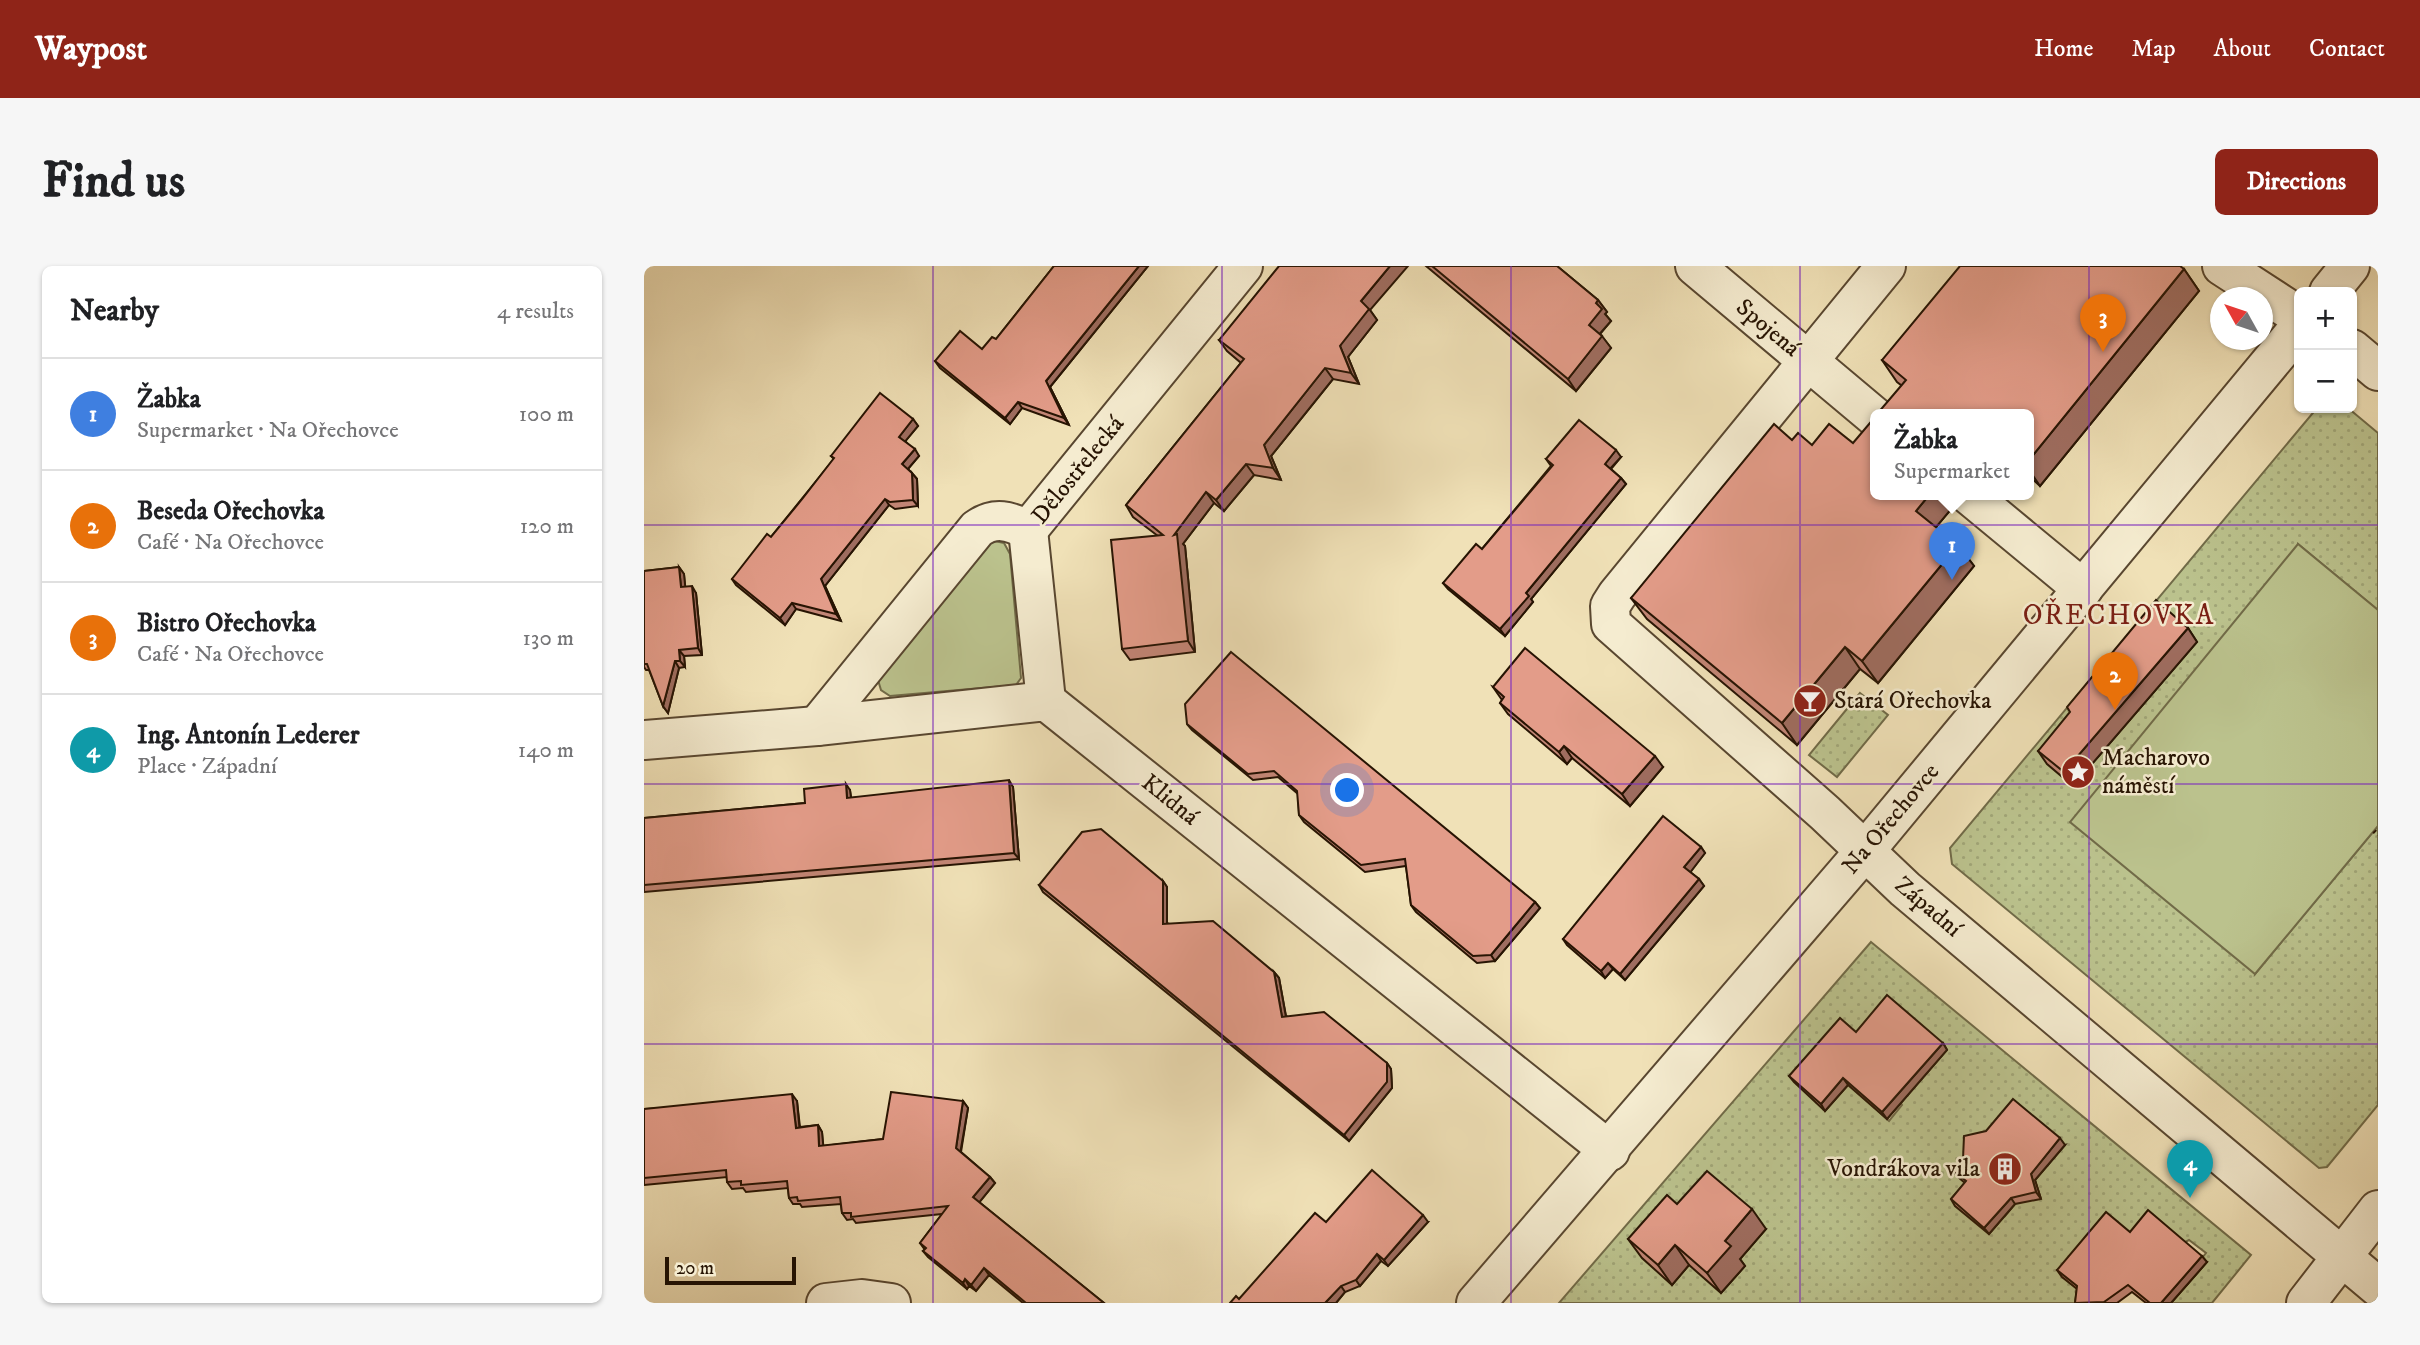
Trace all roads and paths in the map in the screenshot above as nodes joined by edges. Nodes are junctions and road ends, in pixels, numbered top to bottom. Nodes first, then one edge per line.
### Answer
1 (1243, 266) edge
2 (1695, 266) edge
3 (1886, 266) edge
4 (2222, 266) edge
5 (2350, 266) edge
6 (2333, 287) edge
7 (2294, 313) edge
8 (2294, 334) edge
9 (2353, 350) edge
10 (1808, 362) junction
11 (2378, 371) edge
12 (1870, 413) edge
13 (1975, 500) edge
14 (1028, 530) junction
15 (2083, 589) junction
16 (1046, 701) junction
17 (817, 726) junction
18 (644, 740) edge
19 (1864, 852) junction
20 (1610, 1151) junction
21 (2378, 1210) edge
22 (2341, 1256) junction
23 (2378, 1287) edge
24 (826, 1303) edge
25 (891, 1303) edge
26 (1476, 1303) edge
27 (2306, 1303) edge

1 - 14 street, Dělostřelecká
2 - 10 street, Spojená
3 - 10 street
4 - 7 street
5 - 6 street
8 - 15 street, Na Ořechovce
9 - 11 street
10 - 12 street, Spojená
10 - 19 street, Západní
13 - 15 street
14 - 16 street
14 - 17 street, Dělostřelecká
15 - 19 street, Na Ořechovce
16 - 17 street
16 - 20 street, Klidná
17 - 18 street
19 - 20 street, Na Ořechovce
19 - 22 street, Západní
20 - 26 street, Na Ořechovce
21 - 22 street
22 - 23 street, Západní
22 - 27 street
24 - 25 street

